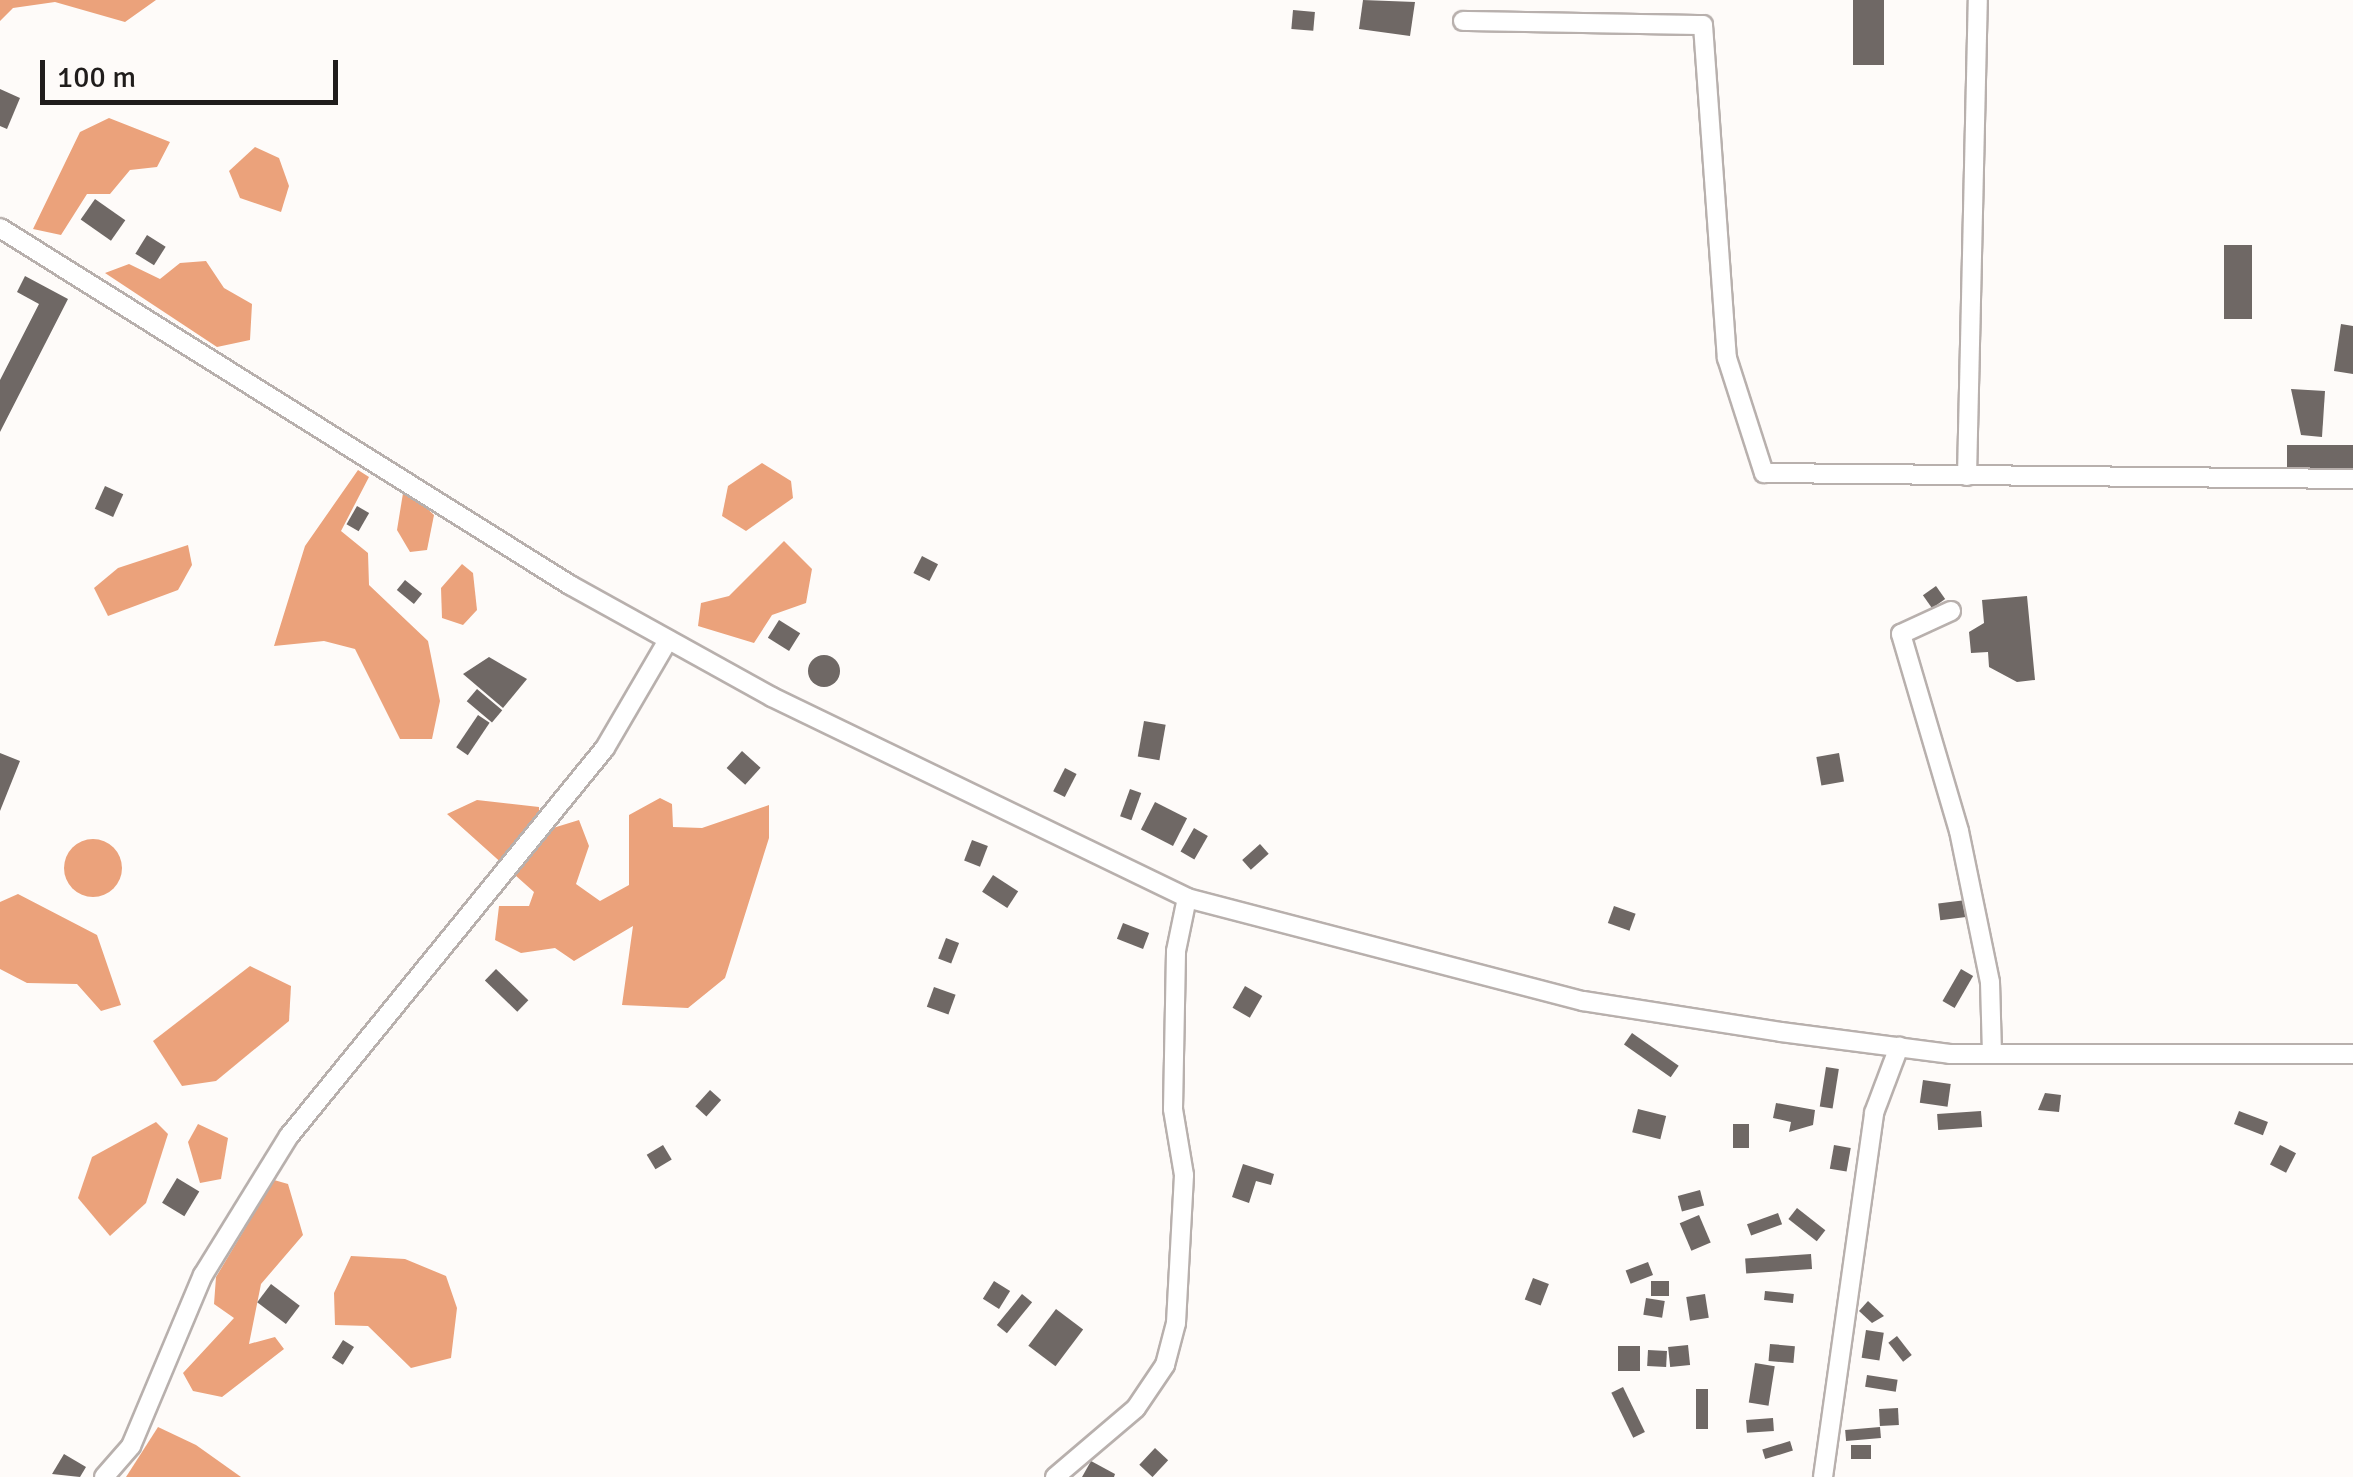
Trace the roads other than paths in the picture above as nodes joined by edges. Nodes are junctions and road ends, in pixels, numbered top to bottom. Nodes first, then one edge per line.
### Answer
1 (1978, 0) edge
2 (1463, 21) dead end
3 (0, 228) edge
4 (1966, 476) junction
5 (2353, 479) edge
6 (1951, 610) dead end
7 (668, 640) junction
8 (1187, 898) junction
9 (1899, 1047) junction
10 (1992, 1054) junction
11 (2353, 1054) edge
12 (104, 1477) edge
13 (1055, 1477) edge
14 (1823, 1477) edge

1 - 4 street
2 - 4 street
3 - 7 street
4 - 5 street
6 - 10 street
7 - 8 street
7 - 12 street
8 - 9 street
8 - 13 street
9 - 10 street
9 - 14 street
10 - 11 street

